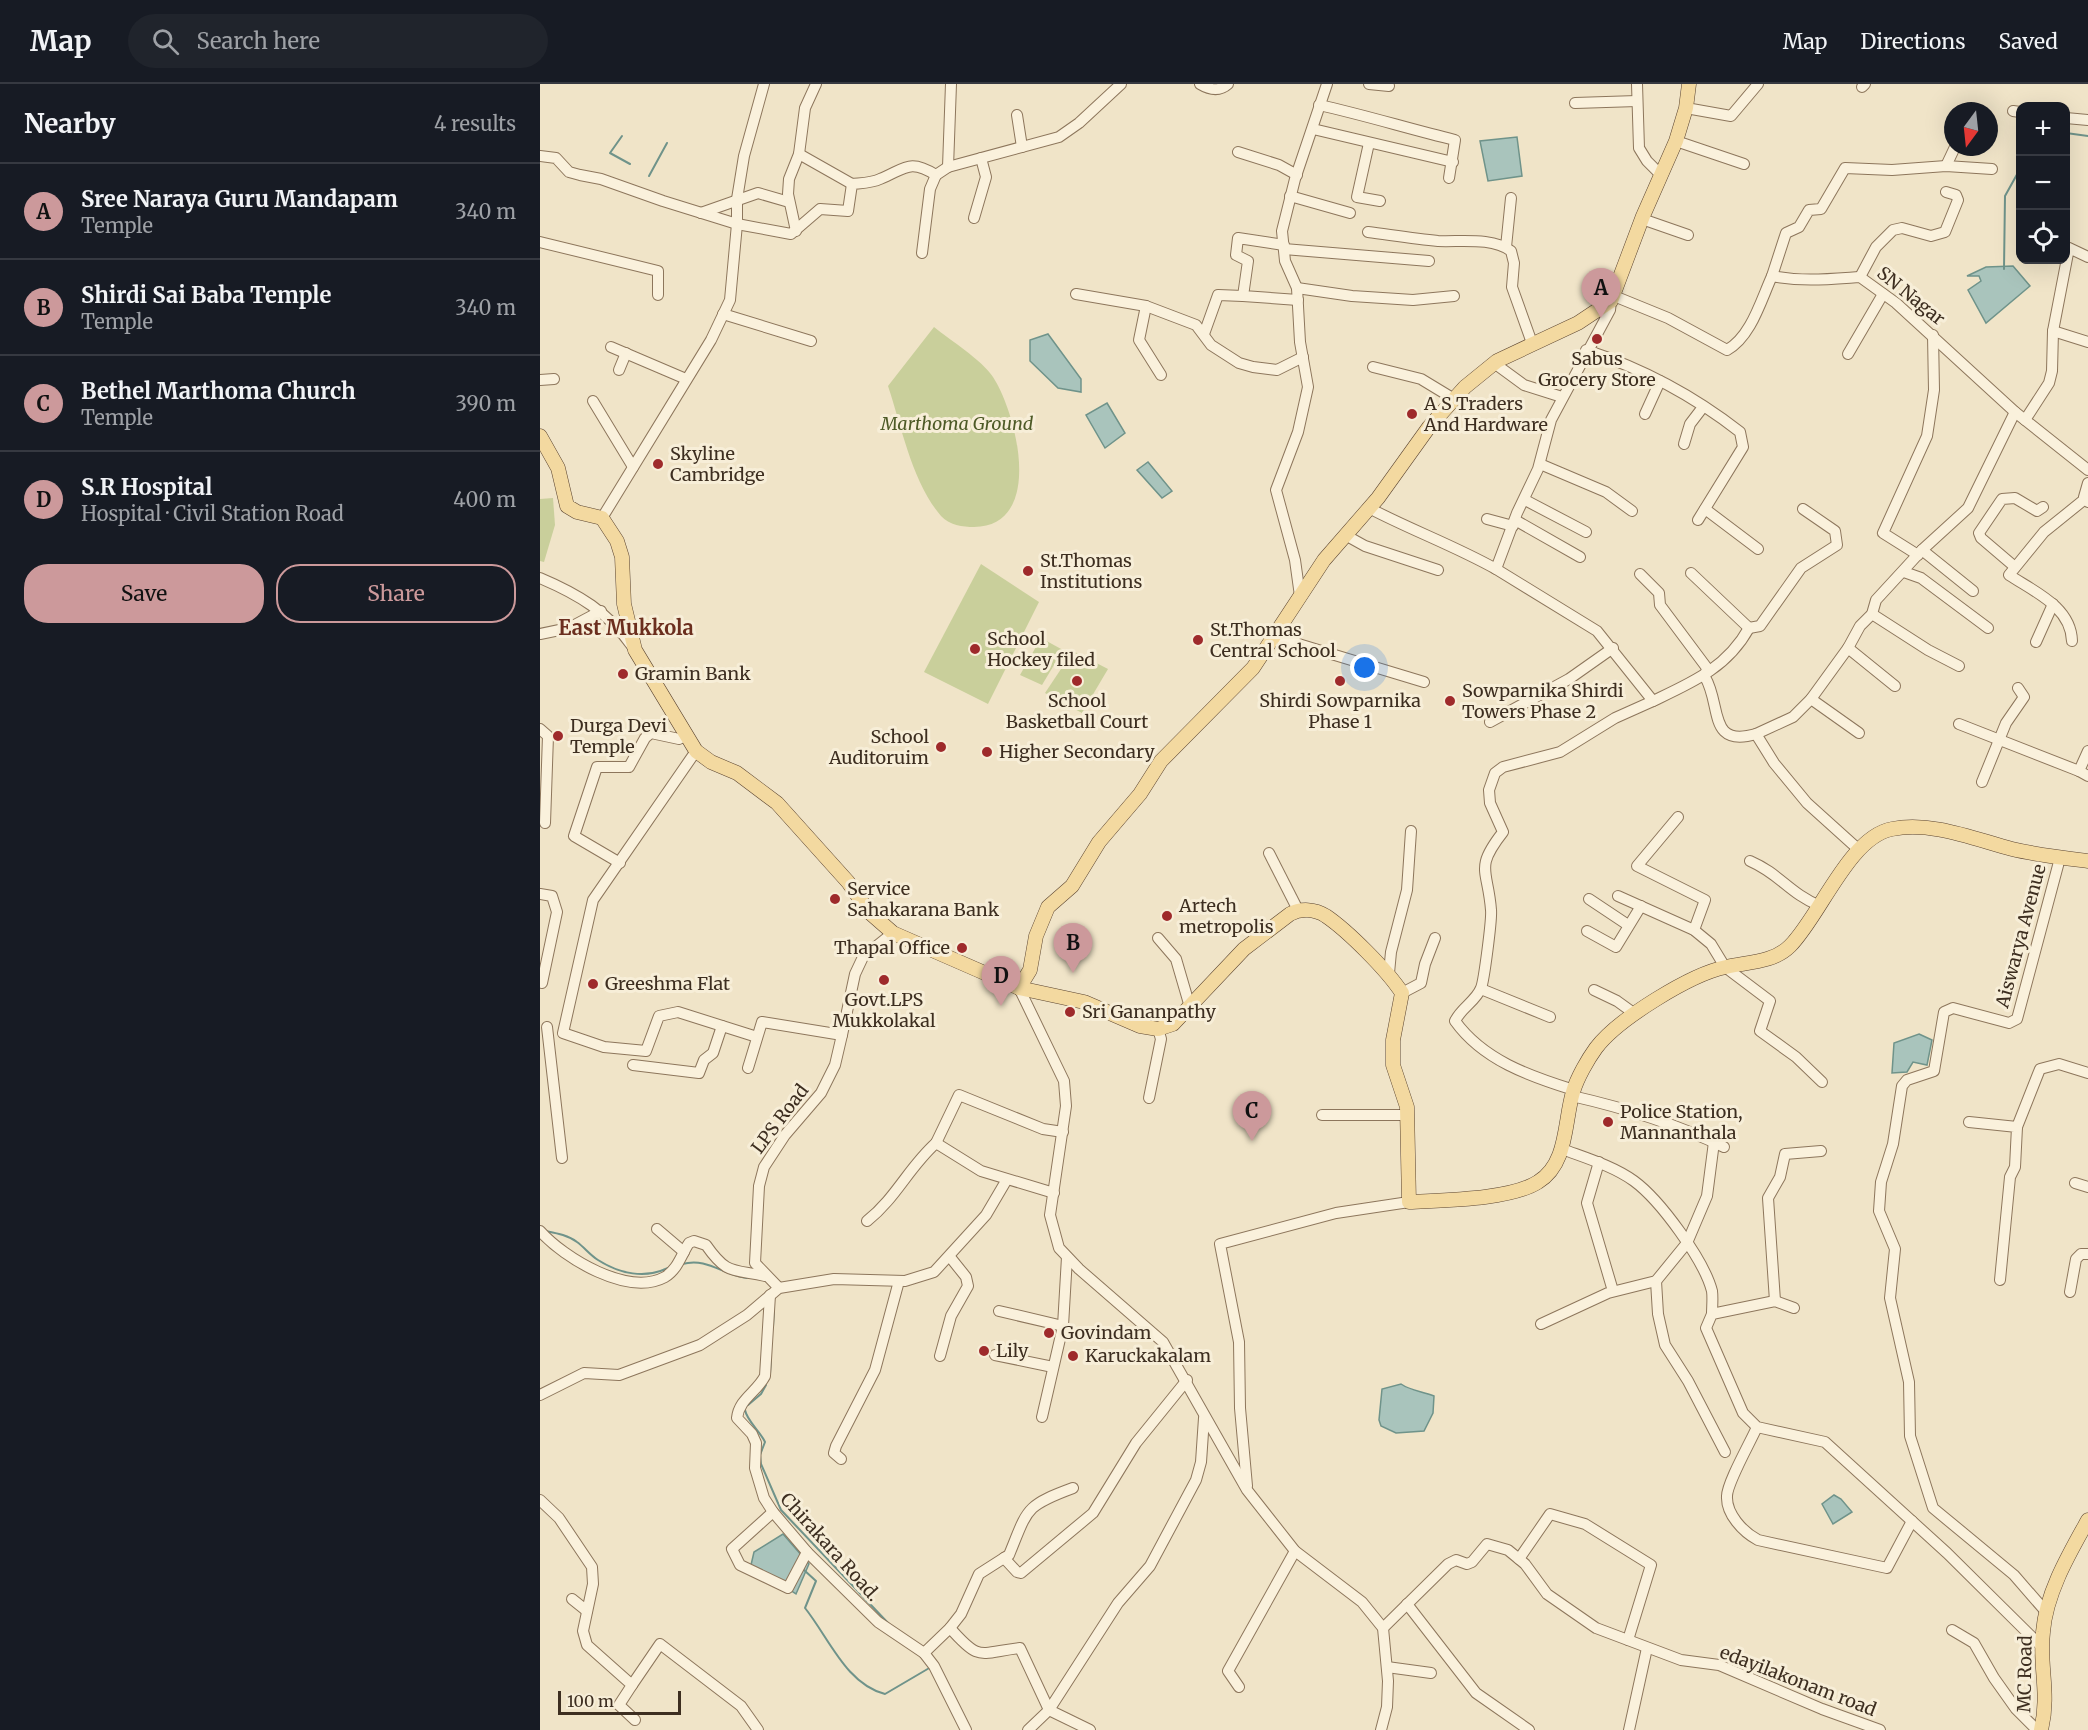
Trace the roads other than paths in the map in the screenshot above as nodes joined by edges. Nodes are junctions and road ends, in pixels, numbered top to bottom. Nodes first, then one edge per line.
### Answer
1 (764, 84) edge
2 (816, 84) edge
3 (951, 84) edge
4 (1121, 84) edge
5 (1200, 84) edge
6 (1228, 84) edge
7 (1326, 84) edge
8 (1369, 84) edge
9 (1636, 84) edge
10 (1689, 84) edge
11 (1758, 84) edge
12 (1389, 86) dead end
13 (1637, 100) junction
14 (1575, 103) dead end
15 (1319, 105) junction
16 (1686, 108) junction
17 (1017, 115) dead end
18 (2070, 118) edge
19 (2088, 120) edge
20 (1313, 129) junction
21 (1676, 141) junction
22 (1369, 143) junction
23 (1022, 147) junction
24 (1238, 152) dead end
25 (799, 154) junction
26 (540, 156) edge
27 (1951, 156) edge
28 (981, 158) junction
29 (1454, 162) junction
30 (1744, 164) dead end
31 (1946, 166) junction
32 (948, 167) junction
33 (1992, 169) dead end
34 (1660, 174) junction
35 (936, 175) junction
36 (1297, 175) junction
37 (1449, 178) dead end
38 (852, 184) junction
39 (1946, 192) dead end
40 (1290, 196) junction
41 (1511, 198) dead end
42 (737, 199) junction
43 (1380, 201) dead end
44 (789, 202) junction
45 (701, 213) junction
46 (1350, 213) dead end
47 (974, 218) dead end
48 (1642, 219) junction
49 (737, 224) junction
50 (796, 231) junction
51 (1368, 232) dead end
52 (1688, 235) dead end
53 (540, 242) edge
54 (1284, 247) junction
55 (1506, 247) junction
56 (2070, 248) edge
57 (922, 253) dead end
58 (2088, 257) edge
59 (1430, 261) dead end
60 (2064, 264) edge
61 (1772, 276) junction
62 (1860, 277) junction
63 (1297, 288) junction
64 (1076, 294) dead end
65 (1883, 294) junction
66 (658, 295) dead end
67 (1243, 296) junction
68 (1454, 296) dead end
69 (1612, 299) junction
70 (1298, 300) junction
71 (1146, 306) junction
72 (723, 314) junction
73 (2053, 331) junction
74 (1204, 334) junction
75 (1933, 335) junction
76 (811, 341) dead end
77 (2088, 342) edge
78 (1532, 343) junction
79 (611, 347) dead end
80 (1586, 350) junction
81 (626, 353) junction
82 (1848, 354) dead end
83 (1303, 357) junction
84 (1494, 363) junction
85 (1373, 367) dead end
86 (619, 370) dead end
87 (1161, 375) dead end
88 (554, 379) dead end
89 (686, 379) junction
90 (540, 380) edge
91 (1660, 381) junction
92 (1562, 398) junction
93 (1454, 399) junction
94 (593, 401) dead end
95 (1703, 408) junction
96 (2015, 412) junction
97 (1646, 414) dead end
98 (2025, 420) junction
99 (540, 436) edge
100 (1684, 444) dead end
101 (1540, 464) junction
102 (633, 466) junction
103 (2088, 470) edge
104 (2088, 483) edge
105 (1525, 500) junction
106 (2087, 500) edge
107 (2043, 507) dead end
108 (1369, 508) junction
109 (1705, 509) junction
110 (1803, 509) dead end
111 (1632, 511) dead end
112 (602, 518) junction
113 (1487, 519) dead end
114 (1698, 520) dead end
115 (1514, 523) junction
116 (1586, 532) dead end
117 (1347, 536) junction
118 (1758, 549) dead end
119 (1920, 553) junction
120 (1580, 557) dead end
121 (2015, 567) junction
122 (1496, 569) junction
123 (1438, 570) dead end
124 (1904, 572) junction
125 (1691, 573) dead end
126 (1640, 574) dead end
127 (540, 578) edge
128 (1973, 591) dead end
129 (1300, 596) junction
130 (2053, 604) junction
131 (601, 611) junction
132 (1872, 614) junction
133 (1749, 628) junction
134 (1988, 628) dead end
135 (540, 634) edge
136 (1272, 636) junction
137 (2036, 642) dead end
138 (2072, 642) dead end
139 (1613, 648) junction
140 (1848, 648) junction
141 (635, 650) junction
142 (1959, 666) dead end
143 (1705, 677) junction
144 (1424, 682) dead end
145 (1895, 686) dead end
146 (2018, 688) dead end
147 (1811, 699) junction
148 (1653, 701) junction
149 (1490, 723) dead end
150 (1959, 724) dead end
151 (540, 729) edge
152 (1859, 733) dead end
153 (1756, 734) junction
154 (687, 735) junction
155 (1999, 739) junction
156 (696, 751) junction
157 (2088, 751) edge
158 (2084, 773) edge
159 (1982, 782) dead end
160 (1678, 817) dead end
161 (545, 823) dead end
162 (1411, 831) dead end
163 (1858, 849) junction
164 (1269, 853) dead end
165 (2060, 858) junction
166 (1750, 861) dead end
167 (2088, 861) edge
168 (620, 863) junction
169 (540, 894) edge
170 (1618, 896) dead end
171 (1589, 899) dead end
172 (1641, 906) junction
173 (1820, 906) junction
174 (1298, 910) junction
175 (1628, 925) junction
176 (1694, 930) junction
177 (1587, 931) dead end
178 (893, 933) junction
179 (1158, 938) dead end
180 (1436, 938) dead end
181 (1725, 967) junction
182 (1389, 973) junction
183 (542, 983) dead end
184 (1019, 988) junction
185 (1481, 989) junction
186 (1594, 990) dead end
187 (1402, 993) junction
188 (1190, 1007) junction
189 (1635, 1014) junction
190 (1550, 1017) dead end
191 (544, 1025) edge
192 (722, 1026) junction
193 (1158, 1029) junction
194 (563, 1033) junction
195 (842, 1035) junction
196 (757, 1037) junction
197 (633, 1065) dead end
198 (748, 1068) dead end
199 (2088, 1073) edge
200 (1822, 1082) dead end
201 (1573, 1093) junction
202 (1149, 1098) dead end
203 (1323, 1115) dead end
204 (1407, 1115) junction
205 (1969, 1122) dead end
206 (2017, 1127) junction
207 (1063, 1132) junction
208 (936, 1143) junction
209 (1562, 1149) junction
210 (1821, 1151) dead end
211 (562, 1158) dead end
212 (1599, 1162) junction
213 (1006, 1181) junction
214 (2075, 1183) dead end
215 (2088, 1187) edge
216 (1054, 1193) junction
217 (1409, 1202) junction
218 (867, 1221) dead end
219 (657, 1229) dead end
220 (540, 1231) edge
221 (1687, 1244) junction
222 (684, 1252) junction
223 (2088, 1254) edge
224 (950, 1257) junction
225 (1067, 1257) junction
226 (766, 1276) junction
227 (2000, 1280) dead end
228 (899, 1281) junction
229 (1656, 1281) junction
230 (779, 1290) junction
231 (1613, 1291) junction
232 (2070, 1292) dead end
233 (1776, 1301) junction
234 (1794, 1308) dead end
235 (999, 1311) dead end
236 (1712, 1314) junction
237 (1541, 1324) dead end
238 (1063, 1326) junction
239 (995, 1355) dead end
240 (940, 1356) dead end
241 (1053, 1367) junction
242 (1186, 1380) junction
243 (540, 1395) edge
244 (1204, 1412) junction
245 (1042, 1417) dead end
246 (1757, 1427) junction
247 (1725, 1452) dead end
248 (841, 1459) dead end
249 (1073, 1488) dead end
250 (1247, 1490) junction
251 (540, 1500) edge
252 (773, 1512) junction
253 (2088, 1520) edge
254 (1912, 1521) junction
255 (1295, 1551) junction
256 (807, 1552) junction
257 (1004, 1558) junction
258 (1519, 1559) junction
259 (572, 1599) dead end
260 (1407, 1604) junction
261 (587, 1611) junction
262 (2047, 1613) junction
263 (950, 1628) junction
264 (1383, 1628) junction
265 (1952, 1630) dead end
266 (1628, 1640) junction
267 (1647, 1648) junction
268 (2043, 1648) junction
269 (924, 1653) junction
270 (1387, 1667) junction
271 (1431, 1673) dead end
272 (632, 1685) junction
273 (1239, 1687) dead end
274 (1049, 1710) junction
275 (635, 1720) dead end
276 (758, 1730) edge
277 (966, 1730) edge
278 (1028, 1730) edge
279 (1090, 1730) edge
280 (1381, 1730) edge
281 (1529, 1730) edge
282 (1629, 1730) edge
283 (1880, 1730) edge
284 (2039, 1730) edge

1 - 42 street
2 - 25 street
3 - 32 street
4 - 23 street
5 - 6 street
7 - 15 street
8 - 12 street
9 - 13 street
10 - 16 main road
11 - 16 street
13 - 14 street
13 - 34 street
15 - 20 street
15 - 29 street
16 - 21 main road
17 - 23 street
18 - 19 street
20 - 22 street
20 - 36 street
21 - 30 street
21 - 34 main road
22 - 29 street
22 - 43 street
23 - 28 street
24 - 36 street
25 - 38 street
25 - 44 street
26 - 45 street
27 - 31 street
28 - 32 street
28 - 47 street
29 - 37 street
31 - 33 street
31 - 61 street
32 - 35 street
34 - 48 main road
35 - 38 street
35 - 57 street
36 - 40 street
38 - 50 street
39 - 62 street
40 - 46 street
40 - 54 street
41 - 55 street
42 - 44 street
42 - 45 street
42 - 49 street
44 - 50 street
45 - 49 street
48 - 52 street
48 - 69 main road
49 - 50 street
49 - 72 street
51 - 55 street
53 - 66 street
54 - 59 street
54 - 63 street
54 - 67 street
55 - 78 street
56 - 58 street
60 - 73 street
61 - 62 street, SN Nagar
61 - 69 street
62 - 65 street, SN Nagar
63 - 68 street
63 - 70 street
64 - 71 street
65 - 75 street, SN Nagar
65 - 82 street
67 - 70 street
67 - 74 street
69 - 78 main road
69 - 80 street
70 - 83 street
71 - 74 street
71 - 87 street
72 - 76 street
72 - 89 street
73 - 77 street
73 - 98 street
74 - 83 street
75 - 96 street, SN Nagar
75 - 119 street
78 - 84 main road
79 - 81 street
80 - 91 street
80 - 92 street
81 - 86 street
81 - 89 street
83 - 129 street
84 - 92 street
84 - 93 main road
85 - 93 street
88 - 90 street
89 - 102 street
91 - 95 street
91 - 97 street
92 - 101 street
93 - 108 main road
94 - 102 street
95 - 100 street
95 - 109 street
96 - 98 street, SN Nagar
96 - 119 street
98 - 103 street, SN Nagar
99 - 112 main road
101 - 105 street
101 - 111 street
102 - 112 street
104 - 106 street
105 - 115 street
105 - 116 street
106 - 121 street
107 - 121 street
108 - 117 main road
108 - 122 street
109 - 114 street
109 - 118 street
110 - 133 street
112 - 141 main road
113 - 115 street
115 - 120 street
115 - 122 street
117 - 123 street
117 - 129 main road
119 - 124 street
119 - 128 street
121 - 130 street
122 - 139 street
124 - 132 street
124 - 134 street
125 - 133 street
126 - 143 street
127 - 131 street
129 - 136 main road
130 - 137 street
130 - 138 street
131 - 135 street
131 - 141 street
132 - 140 street
132 - 142 street
133 - 143 street
136 - 144 street
136 - 184 main road
139 - 148 street
139 - 149 street
140 - 145 street
140 - 147 street
141 - 154 main road
143 - 148 street
143 - 153 street
146 - 155 street
147 - 152 street
147 - 153 street
148 - 185 street
150 - 155 street
151 - 161 street
153 - 163 street
154 - 156 main road
154 - 168 street
155 - 158 street
155 - 159 street
156 - 168 street
156 - 178 main road
157 - 158 street
160 - 176 street
162 - 182 street
163 - 165 main road
163 - 173 main road
164 - 174 street
165 - 167 main road
165 - 262 street, Aiswarya Avenue
166 - 173 street
168 - 194 street
169 - 183 street
170 - 172 street
171 - 175 street
172 - 175 street
172 - 176 street
173 - 181 main road
174 - 182 main road
174 - 188 main road
175 - 177 street
176 - 181 street
178 - 184 main road
178 - 195 street, LPS Road
179 - 188 street
180 - 187 street
181 - 189 main road
181 - 200 street
182 - 187 main road
184 - 193 main road
184 - 207 street
185 - 190 street
185 - 201 street
186 - 189 street
187 - 204 main road
188 - 193 main road
189 - 201 main road
191 - 194 street
191 - 211 street
192 - 194 street
192 - 196 street
192 - 197 street
193 - 202 street
195 - 196 street
195 - 226 street, LPS Road
196 - 198 street
199 - 206 street
201 - 209 main road
201 - 221 street
203 - 204 street
204 - 217 main road
205 - 206 street
206 - 227 street
207 - 208 street
207 - 216 street
208 - 213 street
208 - 218 street
209 - 212 street
209 - 217 main road
210 - 233 street
212 - 221 street
212 - 231 street
213 - 216 street
213 - 224 street
214 - 215 street
216 - 225 street
217 - 250 street
219 - 222 street
220 - 222 street
221 - 229 street
221 - 236 street
222 - 226 street
223 - 232 street
224 - 228 street
224 - 240 street
225 - 238 street
225 - 242 street
226 - 230 street, LPS Road
228 - 230 street
228 - 248 street
229 - 231 street
229 - 247 street
230 - 243 street
230 - 252 street, Chirakara Road.
231 - 237 street
233 - 234 street
233 - 236 street
235 - 238 street
236 - 246 street
238 - 241 street
239 - 241 street
241 - 245 street
242 - 244 street
242 - 257 street
244 - 250 street
244 - 274 street
246 - 254 street
246 - 254 street
249 - 257 street
250 - 255 street
251 - 261 street
252 - 256 street, Chirakara Road.
252 - 256 street
253 - 262 main road, MC Road
254 - 268 street
255 - 264 street
255 - 273 street
256 - 269 street, Chirakara Road.
257 - 263 street
258 - 260 street, edayilakonam road
258 - 266 street, edayilakonam road
258 - 266 street
259 - 261 street
260 - 264 street, edayilakonam road
260 - 281 street
261 - 272 street
262 - 268 main road, MC Road
263 - 269 street
263 - 274 street
264 - 270 street
265 - 284 street
266 - 267 street, edayilakonam road
267 - 282 street
267 - 283 street, edayilakonam road
268 - 284 main road, MC Road
269 - 277 street, Chirakara Road.
270 - 271 street
270 - 280 street
272 - 275 street
272 - 276 street
274 - 278 street
274 - 279 street

